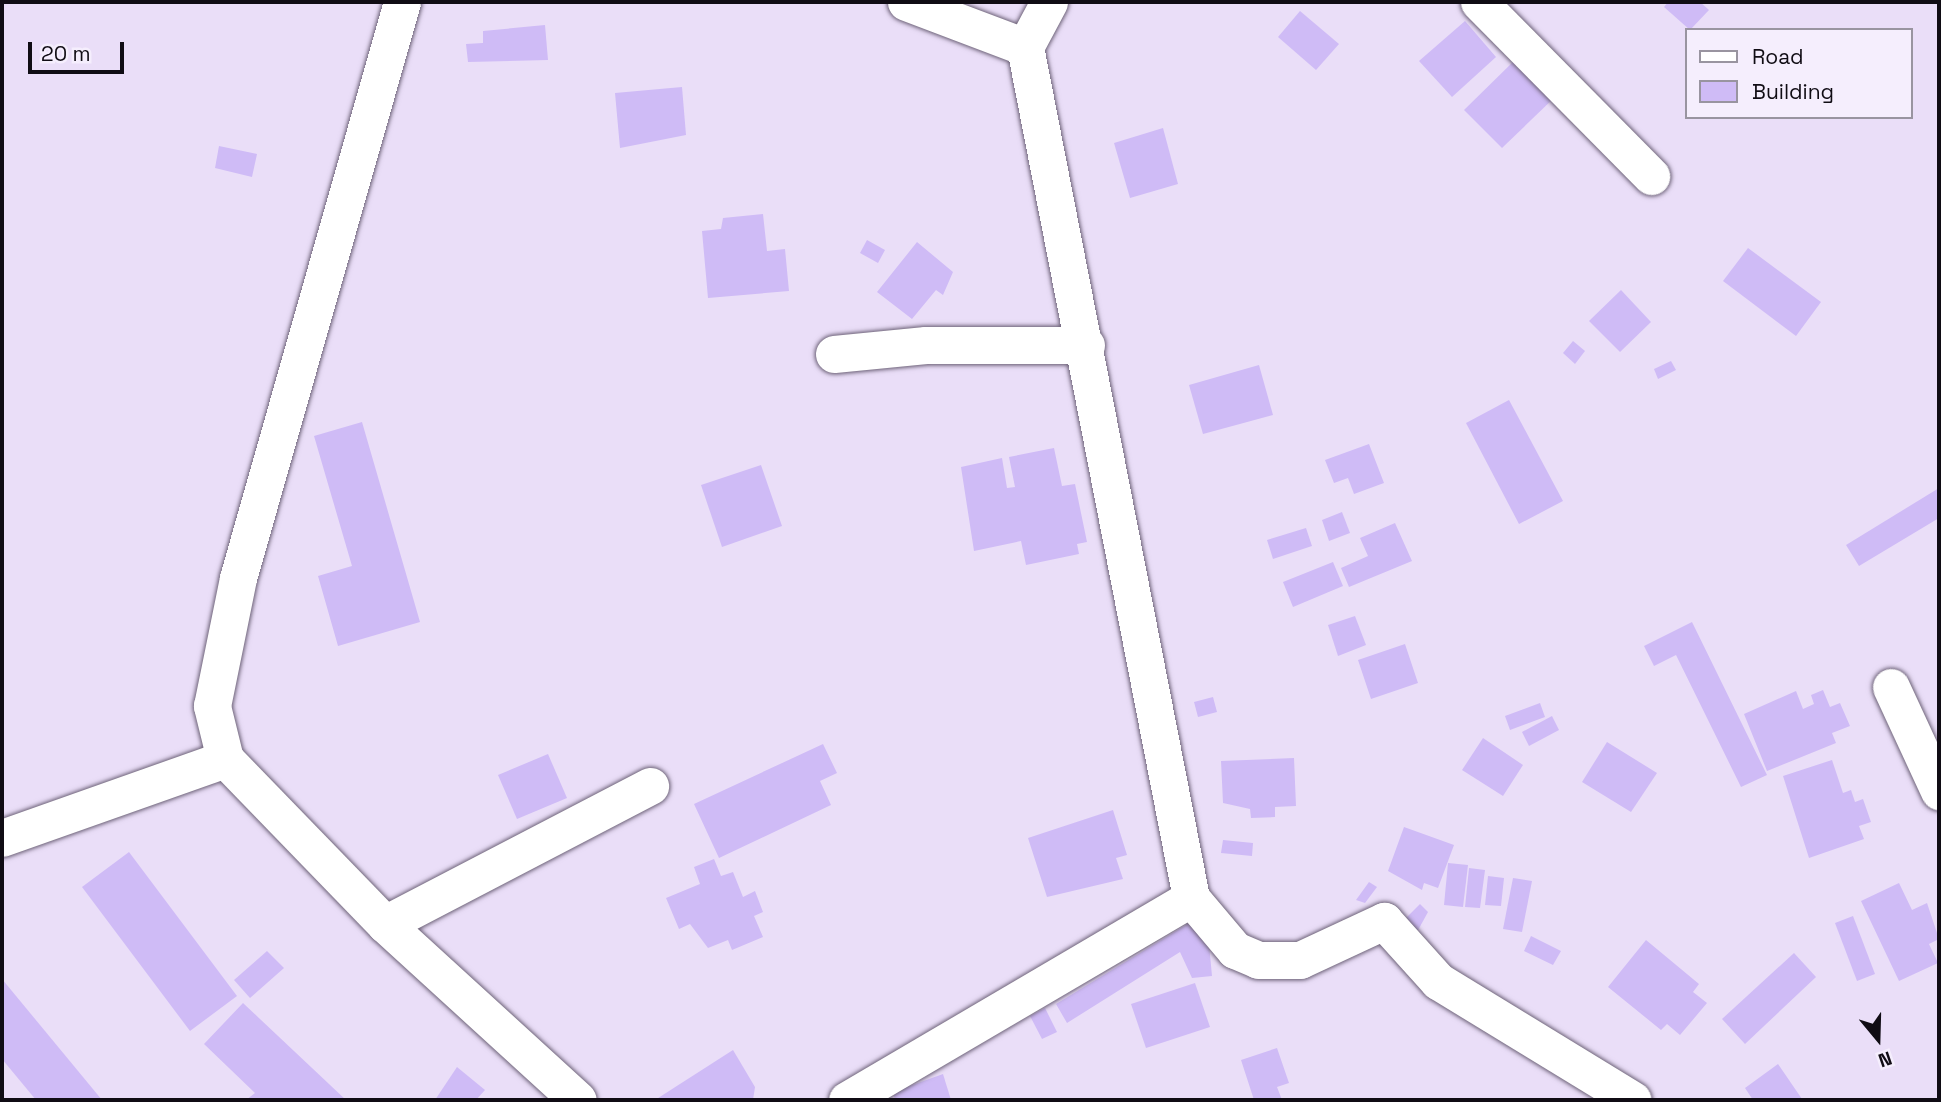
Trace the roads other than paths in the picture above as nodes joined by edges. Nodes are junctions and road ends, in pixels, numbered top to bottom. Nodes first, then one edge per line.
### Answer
1 (402, 2) edge
2 (906, 2) edge
3 (1049, 2) edge
4 (1479, 2) edge
5 (1025, 47) junction
6 (1651, 176) dead end
7 (1086, 345) junction
8 (834, 354) dead end
9 (1891, 687) dead end
10 (225, 759) junction
11 (650, 786) dead end
12 (1939, 790) edge
13 (2, 838) edge
14 (1191, 898) junction
15 (385, 925) junction
16 (579, 1100) edge
17 (847, 1100) edge
18 (1633, 1100) edge

1 - 10 street
2 - 5 street
3 - 5 street
4 - 6 street
5 - 7 street
7 - 8 street
7 - 14 street
9 - 12 street
10 - 13 street
10 - 15 street
11 - 15 street
14 - 17 street
14 - 18 street
15 - 16 street

